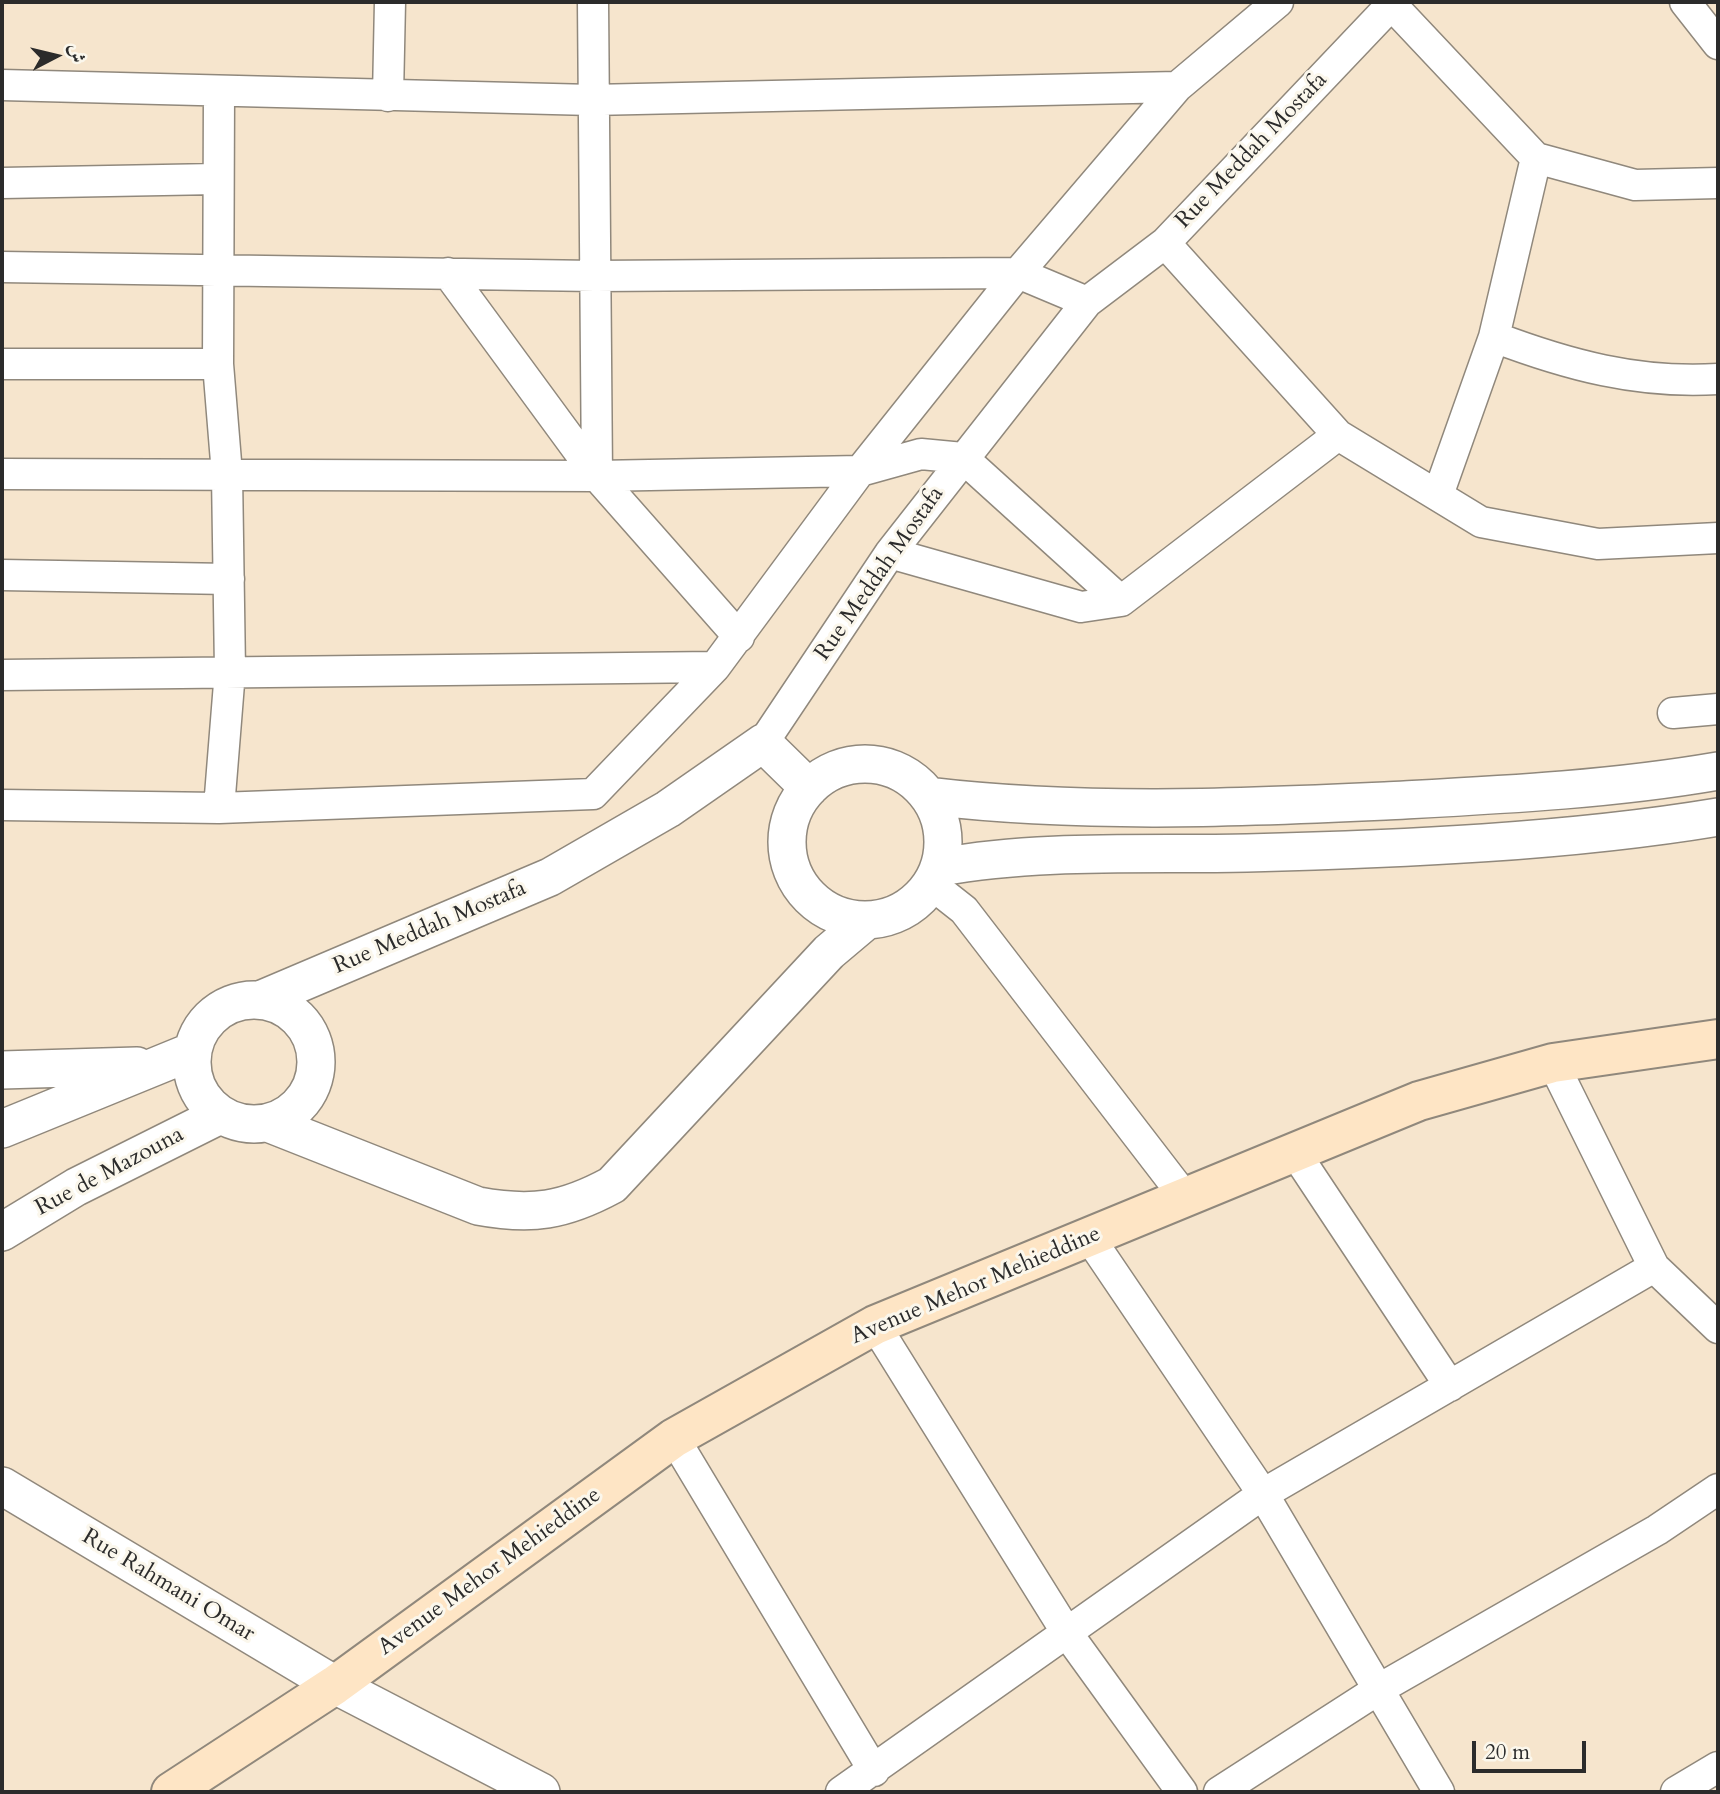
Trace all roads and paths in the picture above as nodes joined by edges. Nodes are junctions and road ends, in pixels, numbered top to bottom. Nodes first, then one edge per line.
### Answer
1 (390, 2) edge
2 (593, 2) edge
3 (1278, 2) edge
4 (1685, 2) edge
5 (1391, 3) edge
6 (1718, 44) edge
7 (2, 85) edge
8 (1177, 87) junction
9 (219, 93) junction
10 (388, 96) junction
11 (592, 100) junction
12 (1536, 158) junction
13 (216, 179) junction
14 (2, 183) edge
15 (1718, 183) edge
16 (1164, 243) junction
17 (2, 267) edge
18 (220, 269) junction
19 (448, 273) junction
20 (1018, 273) junction
21 (595, 276) junction
22 (1087, 302) junction
23 (1494, 337) junction
24 (2, 364) edge
25 (218, 364) junction
26 (1718, 379) edge
27 (1338, 435) junction
28 (963, 458) junction
29 (860, 471) junction
30 (2, 474) edge
31 (227, 474) junction
32 (597, 476) junction
33 (1437, 495) junction
34 (1718, 538) edge
35 (890, 553) junction
36 (2, 575) edge
37 (229, 579) junction
38 (1121, 601) junction
39 (739, 637) junction
40 (715, 667) junction
41 (230, 671) junction
42 (2, 675) edge
43 (1718, 709) edge
44 (1673, 713) dead end
45 (763, 743) junction
46 (1718, 771) edge
47 (808, 788) junction
48 (928, 796) junction
49 (2, 805) edge
50 (219, 808) junction
51 (1718, 817) edge
52 (935, 876) junction
53 (867, 920) junction
54 (260, 1000) junction
55 (1718, 1039) edge
56 (178, 1058) junction
57 (1553, 1063) junction
58 (2, 1070) edge
59 (220, 1115) junction
60 (268, 1124) junction
61 (2, 1129) edge
62 (1294, 1151) junction
63 (1184, 1196) junction
64 (2, 1232) edge
65 (1089, 1237) junction
66 (1654, 1267) junction
67 (874, 1325) junction
68 (1718, 1328) edge
69 (1450, 1386) junction
70 (674, 1438) junction
71 (2, 1486) edge
72 (1718, 1489) edge
73 (1263, 1494) junction
74 (1067, 1633) junction
75 (335, 1685) junction
76 (1379, 1689) junction
77 (1718, 1767) edge
78 (874, 1770) junction
79 (171, 1792) edge
80 (541, 1792) edge
81 (841, 1792) edge
82 (1182, 1792) edge
83 (1219, 1792) edge
84 (1439, 1792) edge
85 (1676, 1792) edge

1 - 10 street
2 - 11 street
3 - 8 street
4 - 6 street
5 - 12 street
5 - 16 street, Rue Meddah Mostafa
7 - 9 street
8 - 11 street
8 - 20 street
9 - 10 street
9 - 13 street
10 - 11 street
11 - 21 street
12 - 15 street
12 - 23 street
13 - 14 street
13 - 18 street
16 - 22 street, Rue Meddah Mostafa
16 - 27 street
17 - 18 street
18 - 19 street
18 - 25 street
19 - 21 street
19 - 32 street
20 - 21 street
20 - 22 street
20 - 29 street
21 - 32 street
22 - 28 street, Rue Meddah Mostafa
23 - 26 street
23 - 33 street
24 - 25 street
25 - 31 street
27 - 33 street
27 - 38 street
28 - 29 street
28 - 35 street, Rue Meddah Mostafa
28 - 38 street
29 - 32 street
29 - 39 street
30 - 31 street
31 - 32 street
31 - 37 street
32 - 39 street
33 - 34 street
35 - 38 street
35 - 45 street, Rue Meddah Mostafa
36 - 37 street
37 - 41 street
39 - 40 street
40 - 41 street
40 - 50 street
41 - 42 street
41 - 50 street
43 - 44 street
45 - 47 street
45 - 54 street, Rue Meddah Mostafa
46 - 48 street
47 - 48 street
47 - 53 street
48 - 52 street
49 - 50 street
51 - 52 street
52 - 53 street
52 - 63 street
53 - 60 street
54 - 56 street
54 - 60 street
55 - 57 main road, Avenue Mehor Mehieddine
56 - 58 street
56 - 59 street
56 - 61 street
57 - 62 main road, Avenue Mehor Mehieddine
57 - 66 street
59 - 60 street
59 - 64 street, Rue de Mazouna
62 - 63 main road, Avenue Mehor Mehieddine
62 - 69 street
63 - 65 main road, Avenue Mehor Mehieddine
65 - 67 main road, Avenue Mehor Mehieddine
65 - 73 street
66 - 68 street
66 - 69 street
67 - 70 main road, Avenue Mehor Mehieddine
67 - 74 street
69 - 73 street
70 - 75 main road, Avenue Mehor Mehieddine
70 - 78 street
71 - 75 street, Rue Rahmani Omar
72 - 76 street
73 - 74 street
73 - 76 street
74 - 78 street
74 - 82 street
75 - 79 main road, Avenue Mehor Mehieddine
75 - 80 street, Rue Rahmani Omar
76 - 83 street
76 - 84 street
77 - 85 street
78 - 81 street

